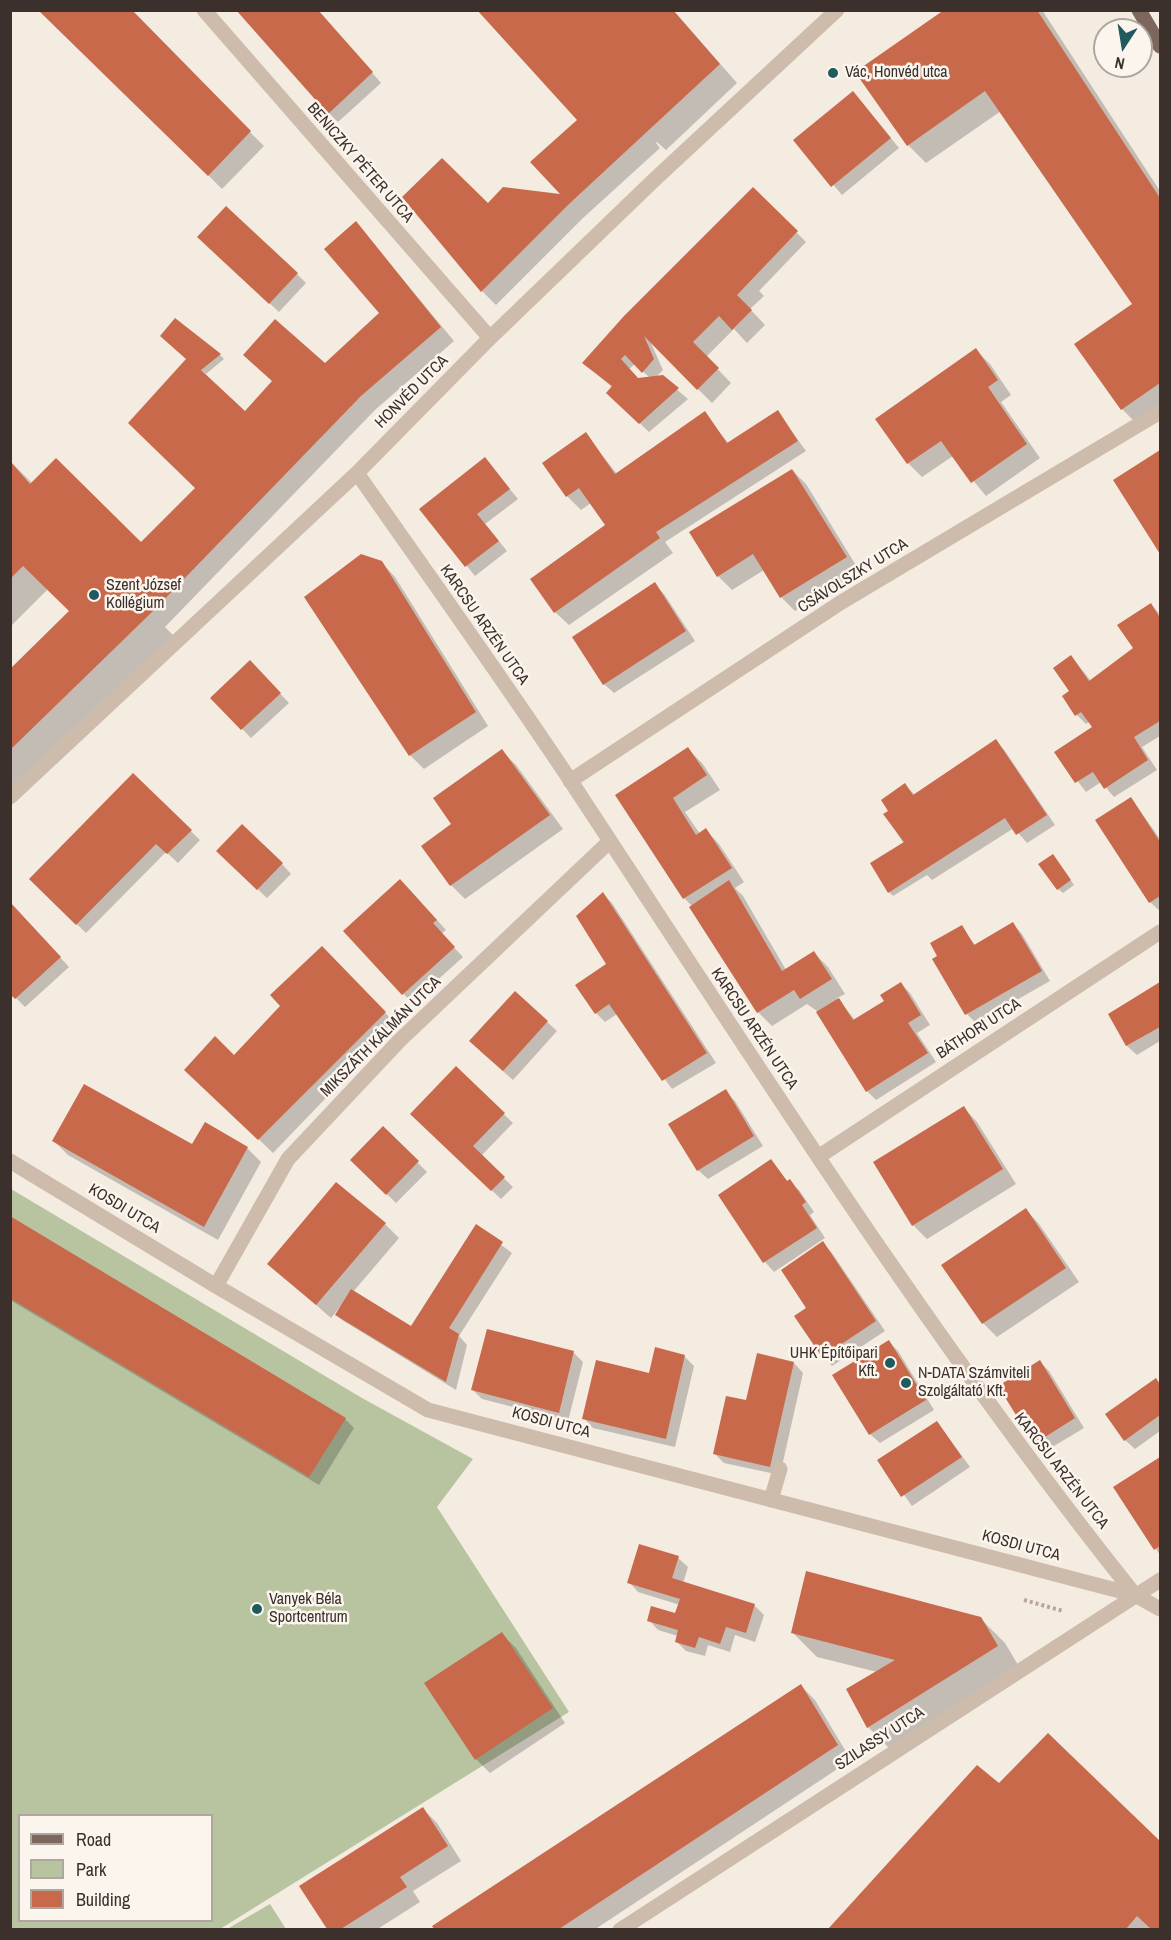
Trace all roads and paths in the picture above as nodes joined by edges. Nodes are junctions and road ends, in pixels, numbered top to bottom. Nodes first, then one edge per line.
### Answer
1 (204, 10) edge
2 (837, 10) edge
3 (1139, 10) edge
4 (1161, 46) edge
5 (490, 338) junction
6 (1161, 412) edge
7 (357, 473) junction
8 (570, 781) junction
9 (10, 797) edge
10 (609, 842) junction
11 (1161, 932) edge
12 (818, 1157) junction
13 (10, 1161) edge
14 (216, 1286) junction
15 (780, 1469) dead end
16 (771, 1500) junction
17 (1161, 1580) edge
18 (1135, 1594) junction
19 (1161, 1609) edge
20 (620, 1929) edge

1 - 5 street, BENICZKY PÉTER UTCA
2 - 5 street, HONVÉD UTCA
3 - 4 main road
5 - 7 street, HONVÉD UTCA
6 - 8 street, CSÁVOLSZKY UTCA
7 - 8 street, KARCSU ARZÉN UTCA
7 - 9 street, HONVÉD UTCA
8 - 10 street, KARCSU ARZÉN UTCA
10 - 12 street, KARCSU ARZÉN UTCA
10 - 14 street, MIKSZÁTH KÁLMÁN UTCA
11 - 12 street, BÁTHORI UTCA
12 - 18 street, KARCSU ARZÉN UTCA
13 - 14 street, KOSDI UTCA
14 - 16 street, KOSDI UTCA
15 - 16 street
16 - 18 street, KOSDI UTCA
17 - 18 street, SZILASSY UTCA
18 - 19 street
18 - 20 street, SZILASSY UTCA

